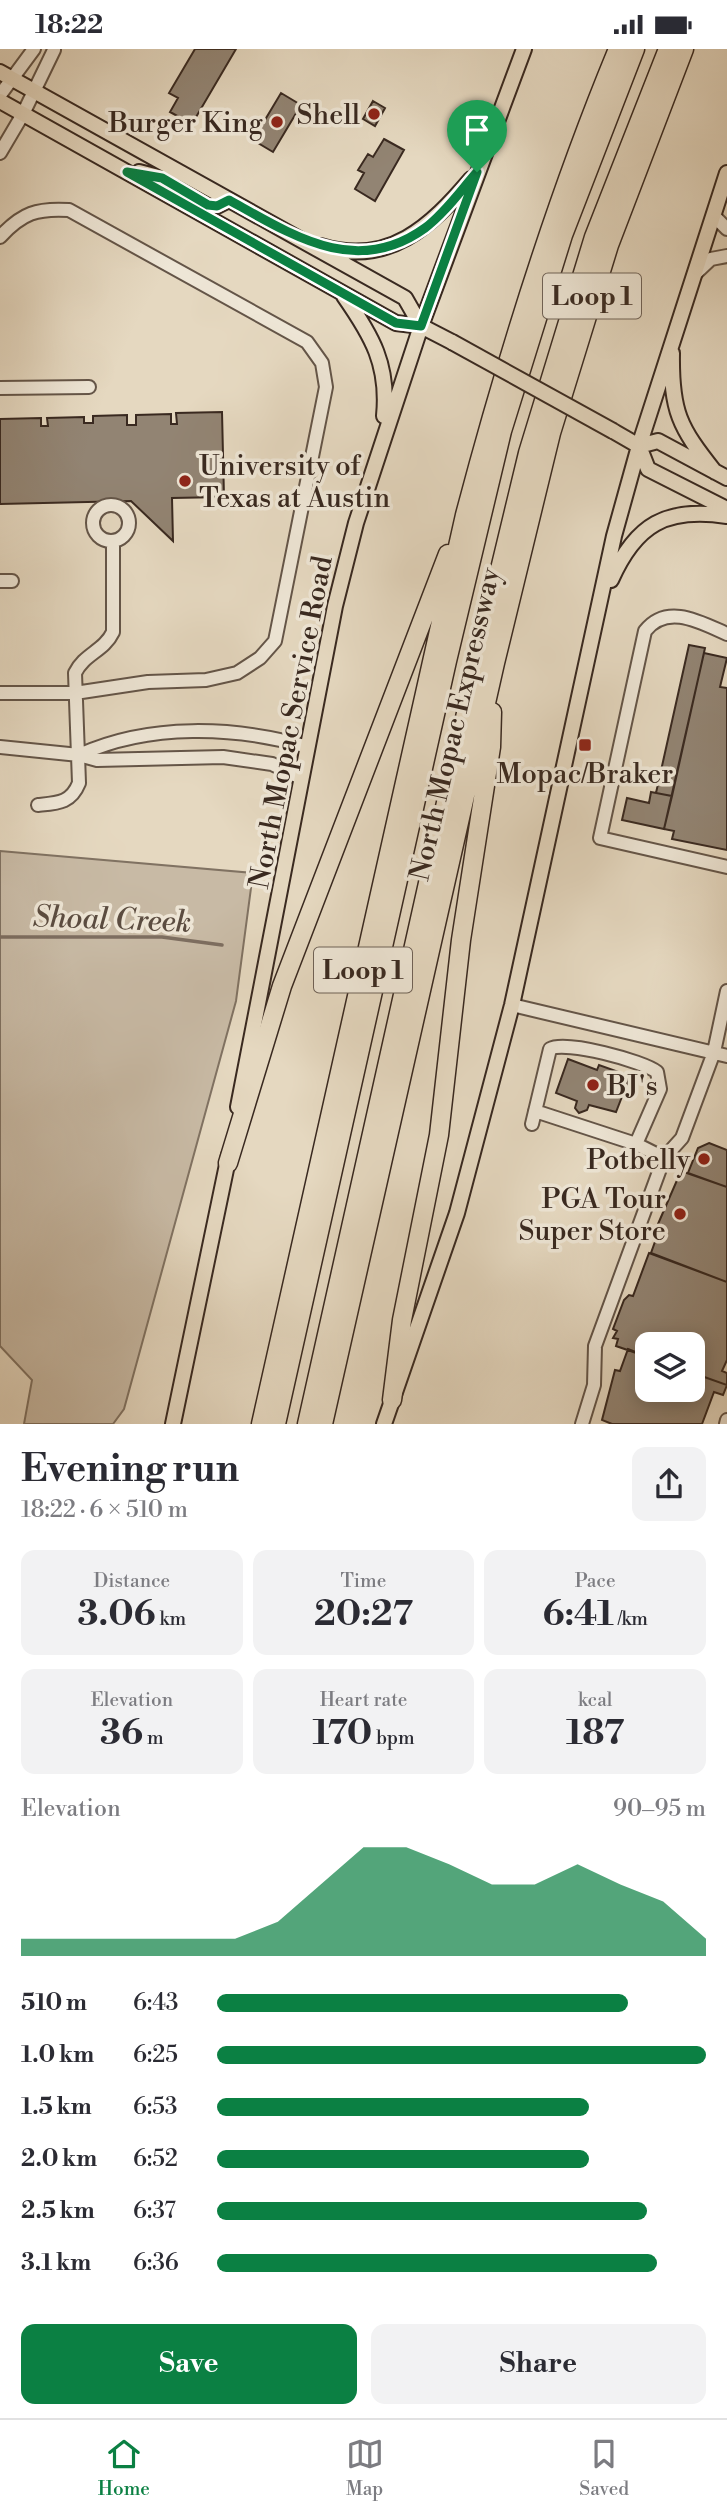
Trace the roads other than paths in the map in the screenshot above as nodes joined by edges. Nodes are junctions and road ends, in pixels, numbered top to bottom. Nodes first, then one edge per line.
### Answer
1 (34, 49) edge
2 (54, 49) edge
3 (524, 49) edge
4 (618, 49) edge
5 (635, 49) edge
6 (668, 49) edge
7 (684, 49) edge
8 (5, 75) edge
9 (33, 92) junction
10 (0, 95) edge
11 (0, 101) edge
12 (23, 114) junction
13 (0, 153) edge
14 (127, 172) junction
15 (477, 172) junction
16 (727, 173) edge
17 (229, 200) junction
18 (712, 215) junction
19 (727, 229) edge
20 (0, 237) edge
21 (300, 239) junction
22 (727, 256) edge
23 (691, 277) junction
24 (341, 292) junction
25 (421, 326) junction
26 (672, 338) junction
27 (89, 387) dead end
28 (0, 388) edge
29 (382, 439) junction
30 (639, 446) junction
31 (721, 475) edge
32 (727, 509) edge
33 (465, 515) junction
34 (727, 516) edge
35 (113, 541) dead end
36 (599, 607) junction
37 (727, 634) edge
38 (495, 663) junction
39 (0, 693) edge
40 (75, 693) junction
41 (164, 733) junction
42 (0, 747) edge
43 (308, 747) junction
44 (79, 755) junction
45 (163, 759) junction
46 (301, 778) junction
47 (38, 804) dead end
48 (727, 867) edge
49 (727, 991) edge
50 (512, 1005) junction
51 (721, 1054) edge
52 (636, 1144) junction
53 (664, 1158) junction
54 (228, 1163) junction
55 (391, 1400) junction
56 (173, 1424) edge
57 (261, 1424) edge
58 (276, 1424) edge
59 (307, 1424) edge
60 (323, 1424) edge
61 (384, 1424) edge
62 (582, 1424) edge

1 - 8 street
2 - 9 street
3 - 15 main road, North Mopac Service Road
4 - 33 highway, North Mopac Expressway / Loop 1
5 - 58 highway
6 - 59 highway
7 - 38 highway, North Mopac Expressway / Loop 1
8 - 9 main road
8 - 10 street
9 - 12 street
9 - 17 main road
11 - 12 main road
12 - 13 street
12 - 14 main road
14 - 17 main road
14 - 24 main road
15 - 21 main road
15 - 25 main road, North Mopac Service Road
16 - 18 main road
17 - 21 main road
18 - 19 street
18 - 23 main road
20 - 40 street
21 - 25 main road
22 - 23 street
23 - 26 main road
24 - 25 main road
24 - 29 main road
25 - 29 main road, North Mopac Service Road
25 - 30 main road, bridge
26 - 30 main road
26 - 31 main road
27 - 28 street
29 - 43 main road, North Mopac Service Road
30 - 31 main road
30 - 32 main road
30 - 36 main road
33 - 54 highway
33 - 57 highway, North Mopac Expressway / Loop 1
34 - 36 main road
35 - 40 street
36 - 50 main road
37 - 48 street
38 - 55 highway
38 - 60 highway, North Mopac Expressway / Loop 1
39 - 40 street
40 - 44 street
41 - 43 street
41 - 44 street
41 - 45 street
42 - 44 street
43 - 46 main road, North Mopac Service Road
44 - 45 street
44 - 47 street
45 - 46 street
46 - 54 main road, North Mopac Service Road
49 - 51 street
50 - 51 street
50 - 55 main road
51 - 53 street
52 - 52 street
52 - 53 street
53 - 62 street
54 - 56 main road, North Mopac Service Road
55 - 61 main road

